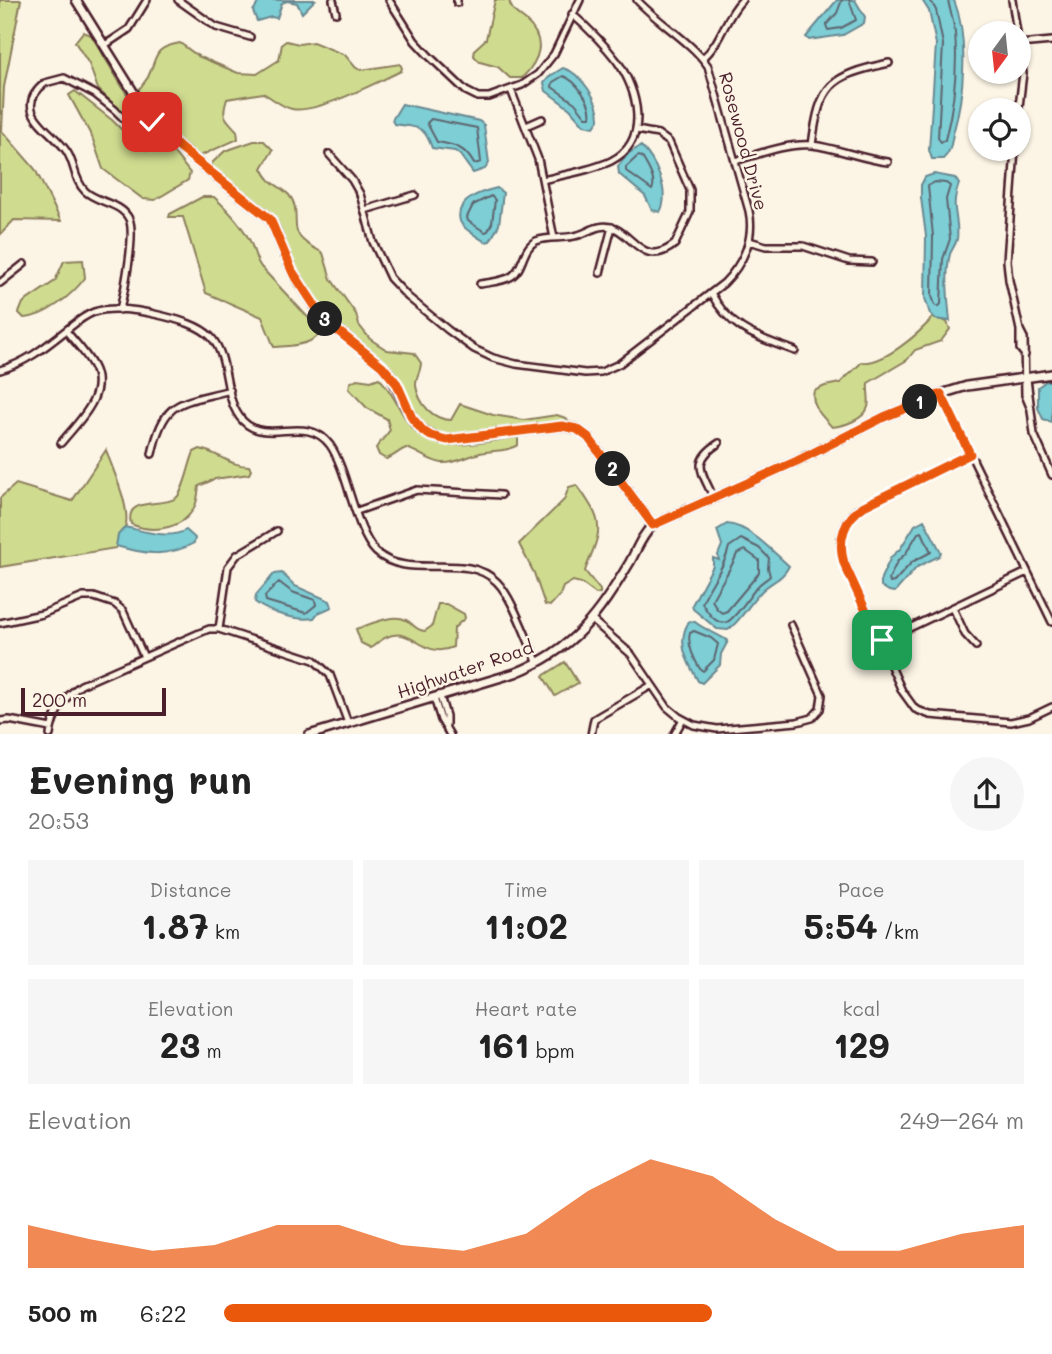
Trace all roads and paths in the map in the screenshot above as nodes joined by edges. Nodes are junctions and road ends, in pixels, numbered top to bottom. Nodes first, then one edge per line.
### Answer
1 (76, 0) edge
2 (147, 0) edge
3 (178, 0) edge
4 (333, 0) edge
5 (389, 0) edge
6 (580, 0) edge
7 (637, 0) edge
8 (742, 0) edge
9 (1012, 0) edge
10 (336, 13) dead end
11 (572, 14) junction
12 (1015, 21) edge
13 (250, 37) dead end
14 (1052, 41) edge
15 (1031, 42) edge
16 (105, 45) junction
17 (703, 58) junction
18 (889, 63) dead end
19 (511, 90) junction
20 (542, 119) dead end
21 (526, 126) junction
22 (161, 131) junction
23 (636, 131) junction
24 (812, 145) junction
25 (329, 154) dead end
26 (735, 160) junction
27 (1014, 161) edge
28 (888, 162) dead end
29 (543, 180) junction
30 (415, 195) dead end
31 (365, 210) junction
32 (611, 227) junction
33 (554, 238) junction
34 (750, 241) junction
35 (872, 261) dead end
36 (24, 264) dead end
37 (600, 273) dead end
38 (0, 284) edge
39 (480, 284) dead end
40 (711, 293) junction
41 (121, 310) junction
42 (66, 331) junction
43 (795, 351) dead end
44 (0, 370) edge
45 (1052, 374) edge
46 (1026, 376) junction
47 (230, 390) junction
48 (941, 394) junction
49 (61, 443) dead end
50 (719, 443) dead end
51 (152, 454) dead end
52 (970, 454) junction
53 (1052, 475) edge
54 (500, 495) dead end
55 (714, 499) junction
56 (357, 511) junction
57 (653, 525) junction
58 (277, 531) dead end
59 (1027, 572) junction
60 (953, 608) junction
61 (592, 620) junction
62 (1052, 622) edge
63 (0, 623) edge
64 (791, 625) dead end
65 (219, 629) junction
66 (880, 642) junction
67 (976, 646) dead end
68 (144, 657) junction
69 (538, 663) junction
70 (652, 685) junction
71 (437, 697) junction
72 (1052, 707) edge
73 (683, 719) junction
74 (0, 721) edge
75 (348, 723) junction
76 (51, 731) edge
77 (309, 734) edge
78 (450, 734) edge
79 (591, 734) edge
80 (674, 734) edge

1 - 16 street
2 - 16 street
3 - 13 street
4 - 10 street
5 - 19 street
6 - 11 street
7 - 17 street, Rosewood Drive
8 - 17 street
9 - 12 street
11 - 19 street
11 - 23 street
14 - 15 street
16 - 22 street
17 - 26 street, Rosewood Drive
18 - 24 street
19 - 21 street
20 - 21 street
21 - 29 street
22 - 41 street
22 - 57 street
23 - 29 street
23 - 32 street
24 - 26 street
24 - 28 street
25 - 31 street
26 - 34 street, Rosewood Drive
27 - 46 street
29 - 33 street
30 - 31 street
31 - 40 street
32 - 33 street
32 - 37 street
33 - 39 street
34 - 35 street
34 - 40 street
36 - 38 street
40 - 43 street
41 - 42 street
41 - 47 street
42 - 44 street
42 - 49 street
45 - 46 street
46 - 48 street
46 - 53 street
47 - 51 street
47 - 56 street
48 - 52 street
48 - 55 street
50 - 55 street
52 - 59 street
52 - 66 street
54 - 56 street
55 - 57 street
56 - 69 street
57 - 61 street, Highwater Road
58 - 65 street
59 - 60 street
59 - 62 street
60 - 66 street
60 - 67 street
61 - 69 street, Highwater Road
61 - 70 street
63 - 68 street
64 - 73 street
65 - 68 street
65 - 75 street
66 - 72 street
68 - 76 street
69 - 71 street, Highwater Road
70 - 73 street
70 - 79 street
71 - 75 street, Highwater Road
71 - 78 street
73 - 80 street
74 - 76 street
75 - 77 street, Highwater Road

